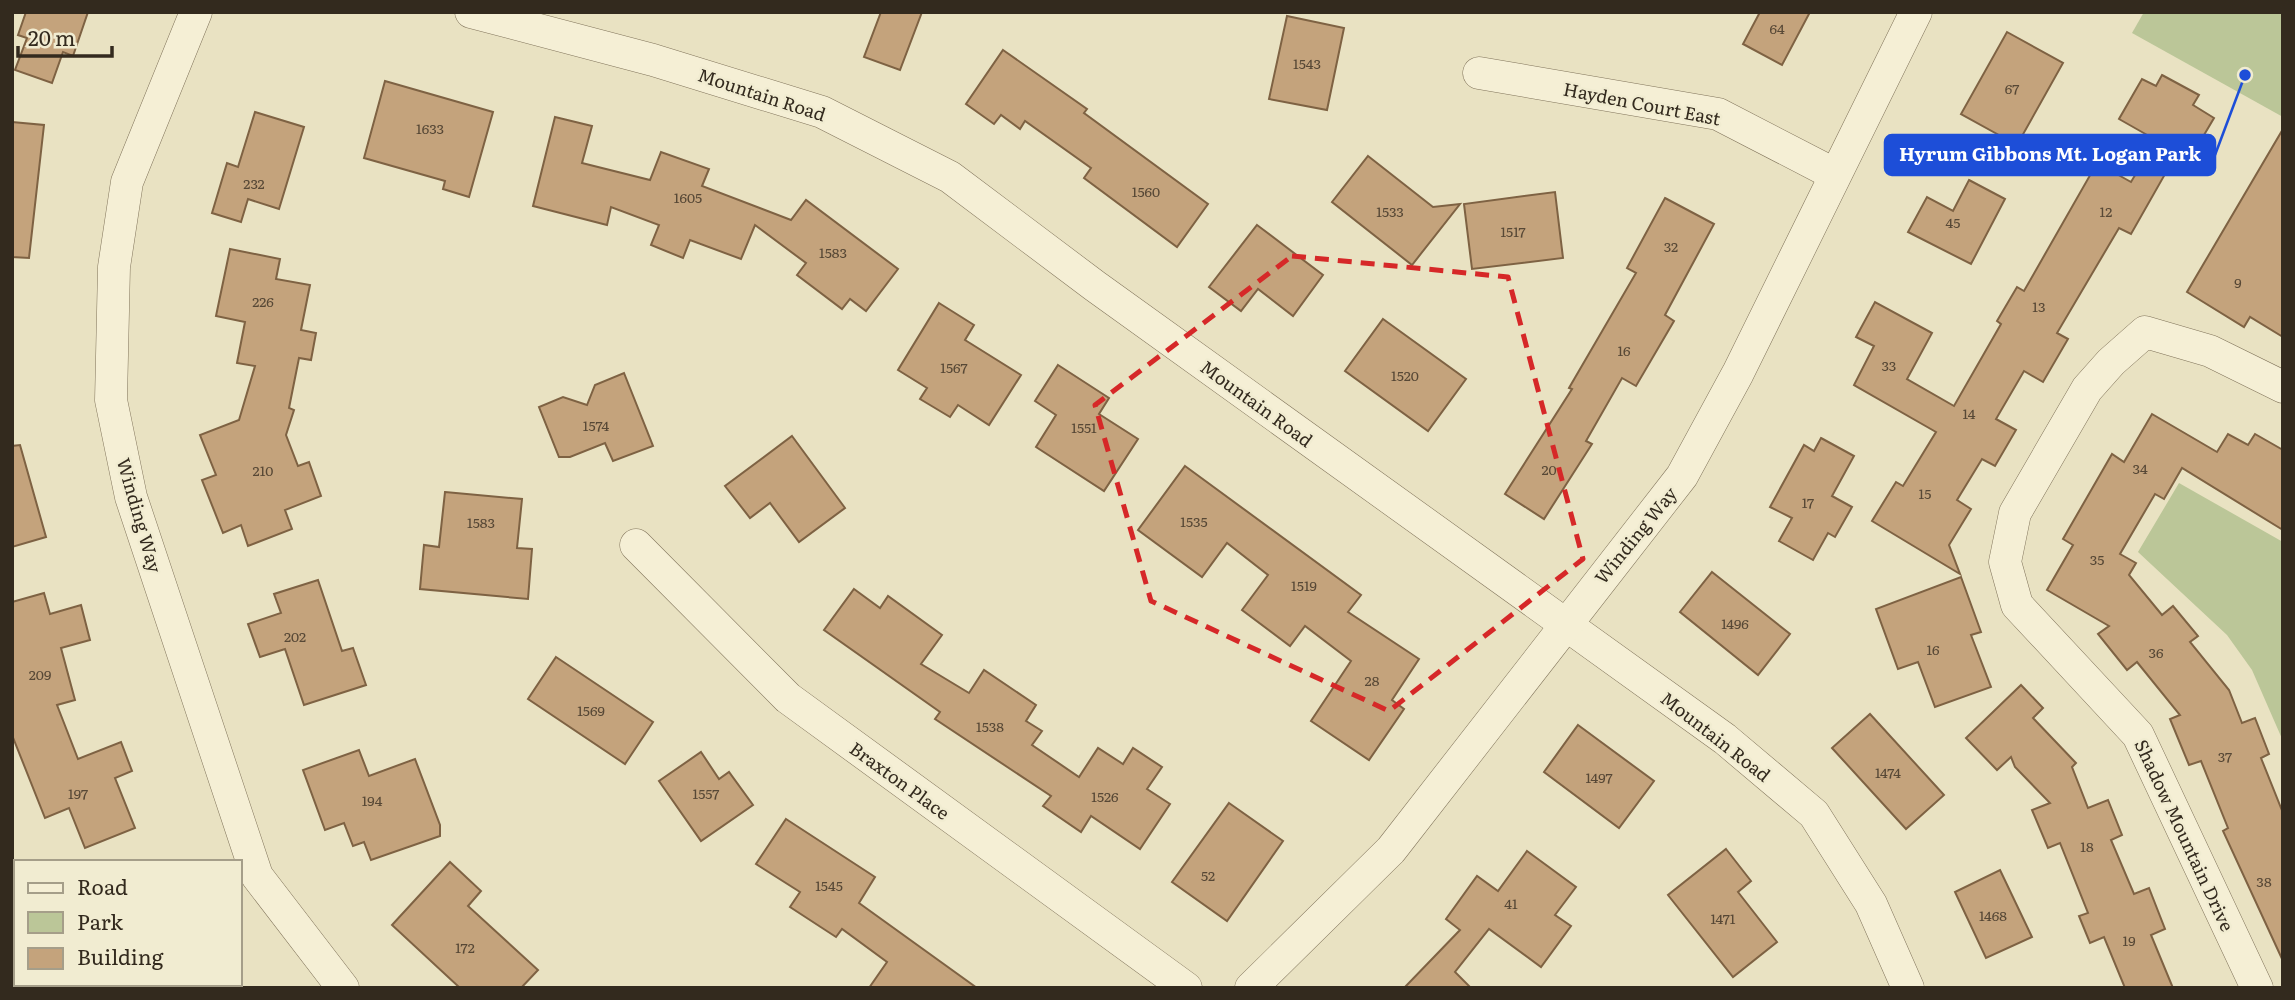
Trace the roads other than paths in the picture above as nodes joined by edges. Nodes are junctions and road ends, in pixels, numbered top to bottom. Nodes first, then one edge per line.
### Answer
1 (196, 12) edge
2 (471, 12) edge
3 (1916, 12) edge
4 (1479, 73) dead end
5 (1834, 174) junction
6 (2283, 387) edge
7 (636, 545) dead end
8 (1564, 624) junction
9 (343, 988) edge
10 (1185, 988) edge
11 (1251, 988) edge
12 (1908, 988) edge
13 (2257, 988) edge

1 - 9 street, Winding Way
2 - 8 street, Mountain Road
3 - 5 street, Winding Way
4 - 5 street, Hayden Court East
5 - 8 street, Winding Way
6 - 13 street, Shadow Mountain Drive
7 - 10 street, Braxton Place
8 - 11 street, Winding Way
8 - 12 street, Mountain Road

